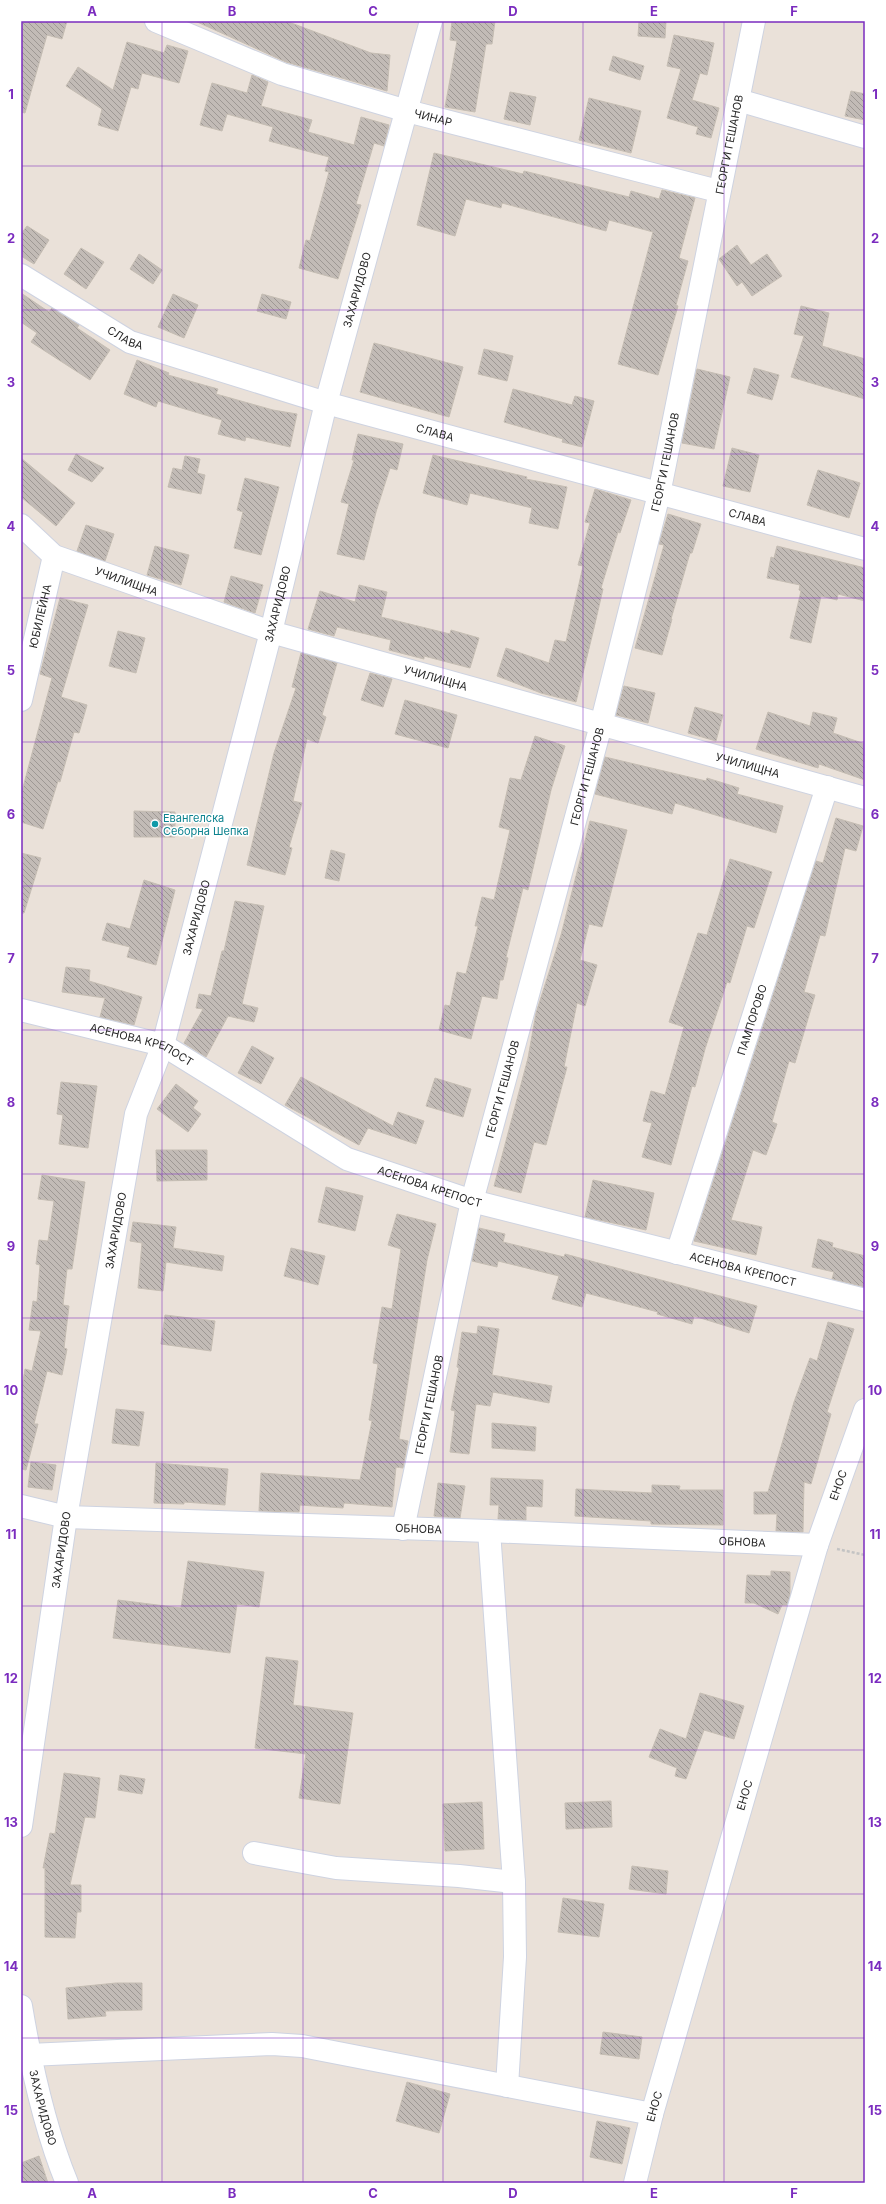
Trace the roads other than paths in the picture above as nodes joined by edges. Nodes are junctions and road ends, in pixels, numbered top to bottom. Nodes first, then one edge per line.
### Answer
1 (156, 21) edge
2 (431, 21) edge
3 (754, 21) edge
4 (738, 100) junction
5 (407, 111) junction
6 (865, 137) edge
7 (718, 191) junction
8 (21, 274) edge
9 (326, 403) junction
10 (659, 494) junction
11 (21, 525) edge
12 (865, 549) edge
13 (54, 556) junction
14 (271, 632) junction
15 (21, 700) edge
16 (601, 725) junction
17 (828, 787) junction
18 (865, 798) edge
19 (21, 1010) edge
20 (163, 1045) junction
21 (472, 1201) junction
22 (678, 1253) junction
23 (865, 1300) edge
24 (865, 1410) edge
25 (21, 1506) edge
26 (66, 1517) junction
27 (403, 1529) junction
28 (489, 1531) junction
29 (817, 1545) junction
30 (22, 1817) edge
31 (254, 1853) dead end
32 (514, 1882) junction
33 (21, 2006) edge
34 (29, 2055) junction
35 (507, 2086) junction
36 (652, 2114) junction
37 (67, 2183) edge
38 (635, 2183) edge

1 - 5 street, ЧИНАР
2 - 5 street, ЗАХАРИДОВО
3 - 4 street, ГЕОРГИ ГЕШАНОВ
4 - 6 street
4 - 7 street, ГЕОРГИ ГЕШАНОВ
5 - 7 street, ЧИНАР
5 - 9 street, ЗАХАРИДОВО
7 - 10 street, ГЕОРГИ ГЕШАНОВ
8 - 9 street, СЛАВА
9 - 10 street, СЛАВА
9 - 14 street, ЗАХАРИДОВО
10 - 12 street, СЛАВА
10 - 16 street, ГЕОРГИ ГЕШАНОВ
11 - 13 street, УЧИЛИЩНА
13 - 14 street, УЧИЛИЩНА
13 - 15 street, ЮБИЛЕЙНА
14 - 16 street, УЧИЛИЩНА
14 - 20 street, ЗАХАРИДОВО
16 - 17 street, УЧИЛИЩНА
16 - 21 street, ГЕОРГИ ГЕШАНОВ
17 - 18 street, УЧИЛИЩНА
17 - 22 street, ПАМПОРОВО
19 - 20 street, АСЕНОВА КРЕПОСТ
20 - 21 street, АСЕНОВА КРЕПОСТ
20 - 26 street, ЗАХАРИДОВО
21 - 22 street, АСЕНОВА КРЕПОСТ
21 - 27 street, ГЕОРГИ ГЕШАНОВ
22 - 23 street, АСЕНОВА КРЕПОСТ
24 - 29 street, ЕНОС
25 - 26 street, ОБНОВА
26 - 27 street, ОБНОВА
26 - 30 street, ЗАХАРИДОВО
27 - 28 street, ОБНОВА
28 - 29 street, ОБНОВА
28 - 32 street
29 - 36 street, ЕНОС
31 - 32 street
32 - 35 street
33 - 34 street, ЗАХАРИДОВО
34 - 35 street
34 - 37 street, ЗАХАРИДОВО
35 - 36 street
36 - 38 street, ЕНОС

